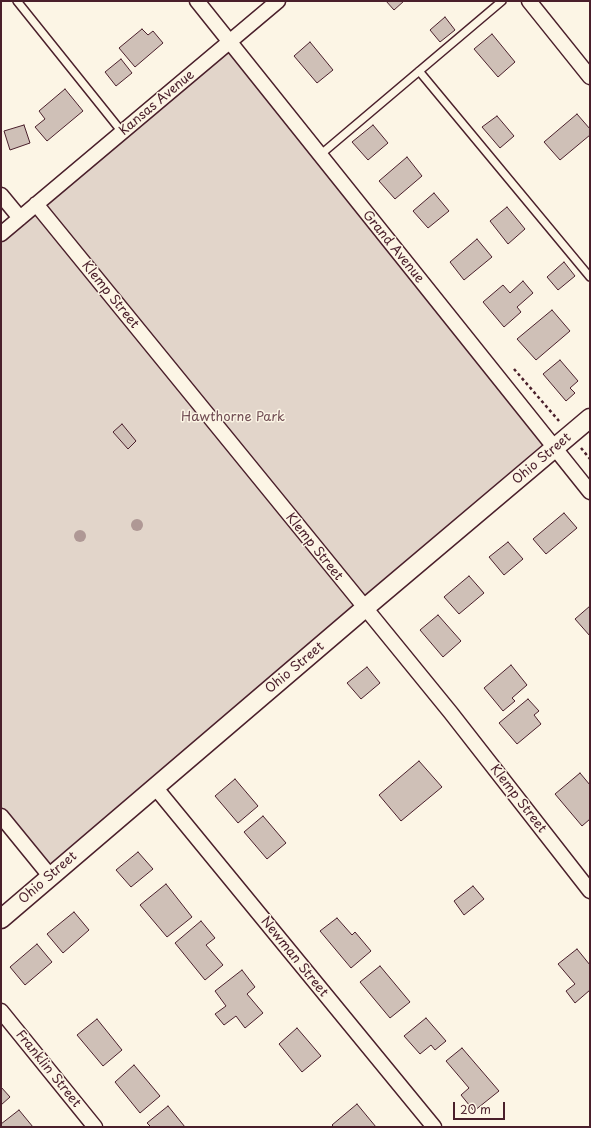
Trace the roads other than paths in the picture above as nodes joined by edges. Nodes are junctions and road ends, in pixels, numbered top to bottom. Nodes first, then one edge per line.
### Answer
1 (17, 1) edge
2 (197, 1) edge
3 (278, 1) edge
4 (502, 1) edge
5 (529, 1) edge
6 (230, 42) junction
7 (419, 71) junction
8 (590, 77) edge
9 (122, 132) junction
10 (320, 155) junction
11 (1, 195) edge
12 (36, 204) junction
13 (20, 218) junction
14 (1, 234) edge
15 (590, 277) edge
16 (590, 418) edge
17 (554, 449) junction
18 (590, 492) edge
19 (365, 608) junction
20 (155, 787) junction
21 (1, 816) edge
22 (50, 876) junction
23 (590, 891) edge
24 (1, 919) edge
25 (1, 1011) edge
26 (94, 1127) edge
27 (434, 1127) edge

1 - 9 lane
2 - 6 street, Grand Avenue
3 - 6 street, Kansas Avenue
4 - 7 lane
5 - 8 street
6 - 9 street, Kansas Avenue
6 - 10 street, Grand Avenue
7 - 10 lane
7 - 15 lane
9 - 12 street, Kansas Avenue
10 - 17 street, Grand Avenue
11 - 13 street
12 - 13 street, Kansas Avenue
12 - 19 street, Klemp Street
13 - 14 street
16 - 17 street, Ohio Street
17 - 18 street, Grand Avenue
17 - 19 street, Ohio Street
19 - 20 street, Ohio Street
19 - 23 street, Klemp Street
20 - 22 street, Ohio Street
20 - 27 street, Newman Street
21 - 22 street
22 - 24 street, Ohio Street
25 - 26 street, Franklin Street

